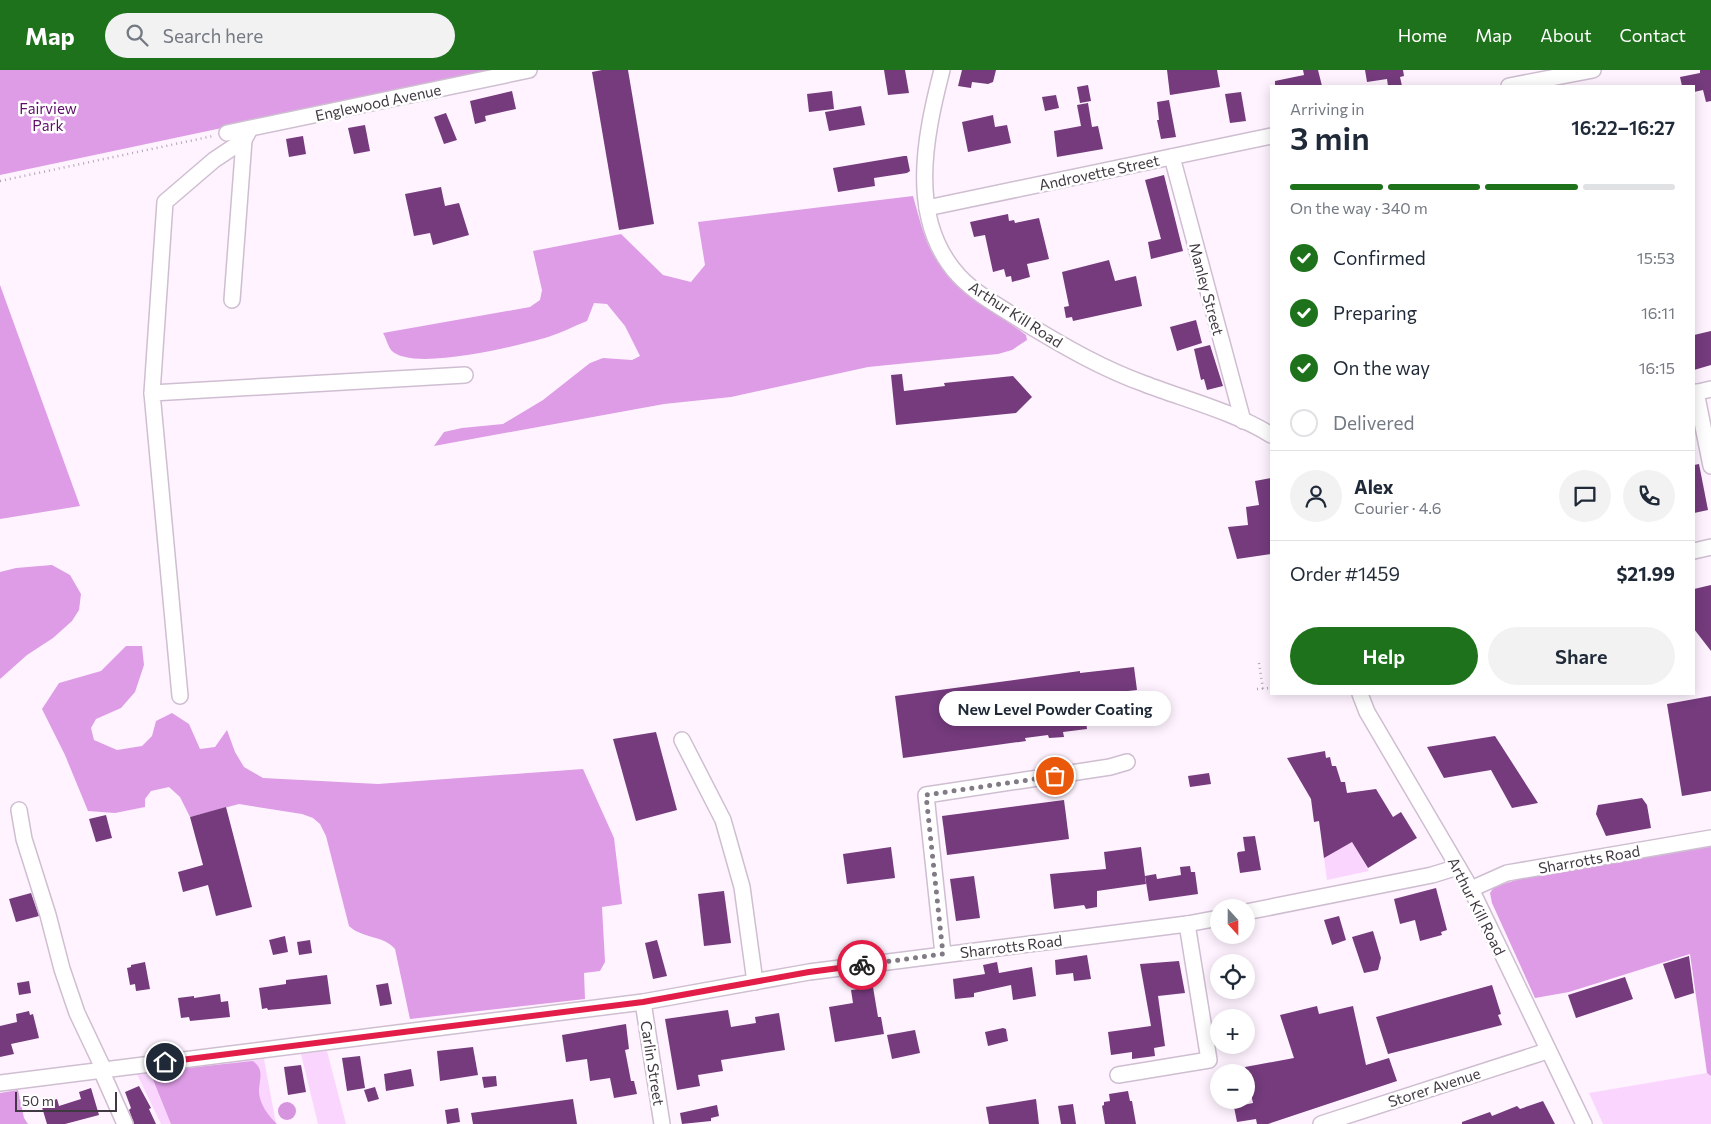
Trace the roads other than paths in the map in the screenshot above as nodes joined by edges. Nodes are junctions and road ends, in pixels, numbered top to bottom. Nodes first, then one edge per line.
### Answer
1 (529, 70) edge
2 (942, 70) edge
3 (1593, 70) edge
4 (1539, 75) edge
5 (1566, 81) edge
6 (1512, 85) edge
7 (227, 133) road end
8 (247, 134) junction
9 (1270, 136) edge
10 (1172, 157) junction
11 (927, 208) junction
12 (232, 300) dead end
13 (465, 375) dead end
14 (1711, 389) edge
15 (152, 393) junction
16 (1695, 393) edge
17 (1243, 421) junction
18 (1270, 434) edge
19 (1711, 466) edge
20 (1711, 547) edge
21 (1695, 551) edge
22 (1360, 695) edge
23 (180, 696) dead end
24 (682, 740) dead end
25 (1127, 762) dead end
26 (19, 810) dead end
27 (1711, 838) edge
28 (1458, 867) junction
29 (1471, 889) junction
30 (1255, 910) edge
31 (1210, 920) edge
32 (1187, 924) junction
33 (943, 954) junction
34 (755, 982) junction
35 (643, 1002) junction
36 (1547, 1050) junction
37 (102, 1070) junction
38 (1118, 1075) dead end
39 (0, 1083) edge
40 (125, 1124) edge
41 (662, 1124) edge
42 (1321, 1124) edge
43 (1584, 1124) edge

1 - 8 street, Englewood Avenue
2 - 11 street, Arthur Kill Road
3 - 5 street
4 - 5 street
4 - 6 street
7 - 8 street, Englewood Avenue
8 - 12 street
8 - 15 street
9 - 10 street, Androvette Street
10 - 11 street, Androvette Street
10 - 17 street, Manley Street
11 - 17 street, Arthur Kill Road
13 - 15 street
14 - 16 street
15 - 23 street
16 - 19 street
17 - 18 street, Arthur Kill Road
20 - 21 street
22 - 28 street, Arthur Kill Road
24 - 34 street
25 - 33 street
26 - 37 street
27 - 29 street, Sharrotts Road
28 - 29 street, Arthur Kill Road
28 - 30 street
29 - 36 street, Arthur Kill Road
31 - 32 street, Sharrotts Road
32 - 33 street, Sharrotts Road
32 - 38 street
33 - 34 street, Sharrotts Road
34 - 35 street, Sharrotts Road
35 - 37 street, Sharrotts Road
35 - 41 street, Carlin Street
36 - 42 street, Storer Avenue
36 - 43 street, Arthur Kill Road
37 - 39 street, Sharrotts Road
37 - 40 street

